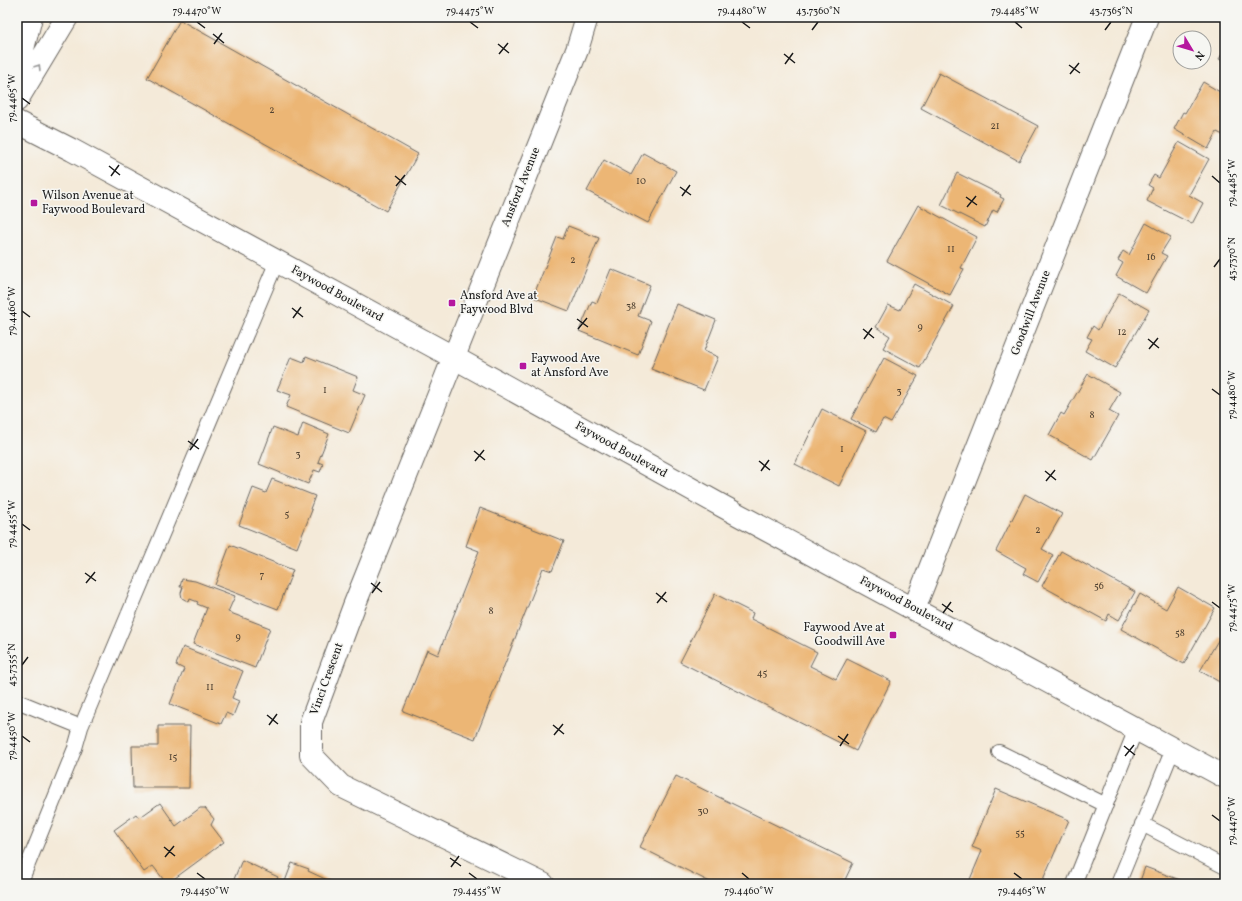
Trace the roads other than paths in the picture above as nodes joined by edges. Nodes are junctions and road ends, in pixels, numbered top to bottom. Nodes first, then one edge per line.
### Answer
1 (31, 17) edge
2 (67, 17) edge
3 (587, 17) edge
4 (1147, 17) edge
5 (17, 73) edge
6 (17, 100) edge
7 (17, 122) edge
8 (276, 261) junction
9 (453, 357) junction
10 (914, 609) junction
11 (17, 701) edge
12 (81, 726) junction
13 (1136, 729) junction
14 (1173, 749) junction
15 (999, 752) dead end
16 (1225, 777) edge
17 (1106, 805) junction
18 (1142, 824) junction
19 (1225, 867) edge
20 (20, 884) edge
21 (543, 884) edge
22 (1074, 884) edge
23 (1118, 884) edge

1 - 5 street
6 -> 2 street
3 - 9 street, Ansford Avenue
4 - 10 street, Goodwill Avenue
7 - 8 street, Faywood Boulevard
8 - 9 street, Faywood Boulevard
8 - 12 lane
9 - 10 street, Faywood Boulevard
9 - 21 street, Vinci Crescent
10 - 13 street, Faywood Boulevard
11 - 12 lane
12 - 20 lane
13 - 14 street, Faywood Boulevard
13 - 17 lane
14 - 16 street, Faywood Boulevard
14 - 18 lane
15 - 17 lane
17 - 22 lane
18 - 19 lane
18 - 23 lane

